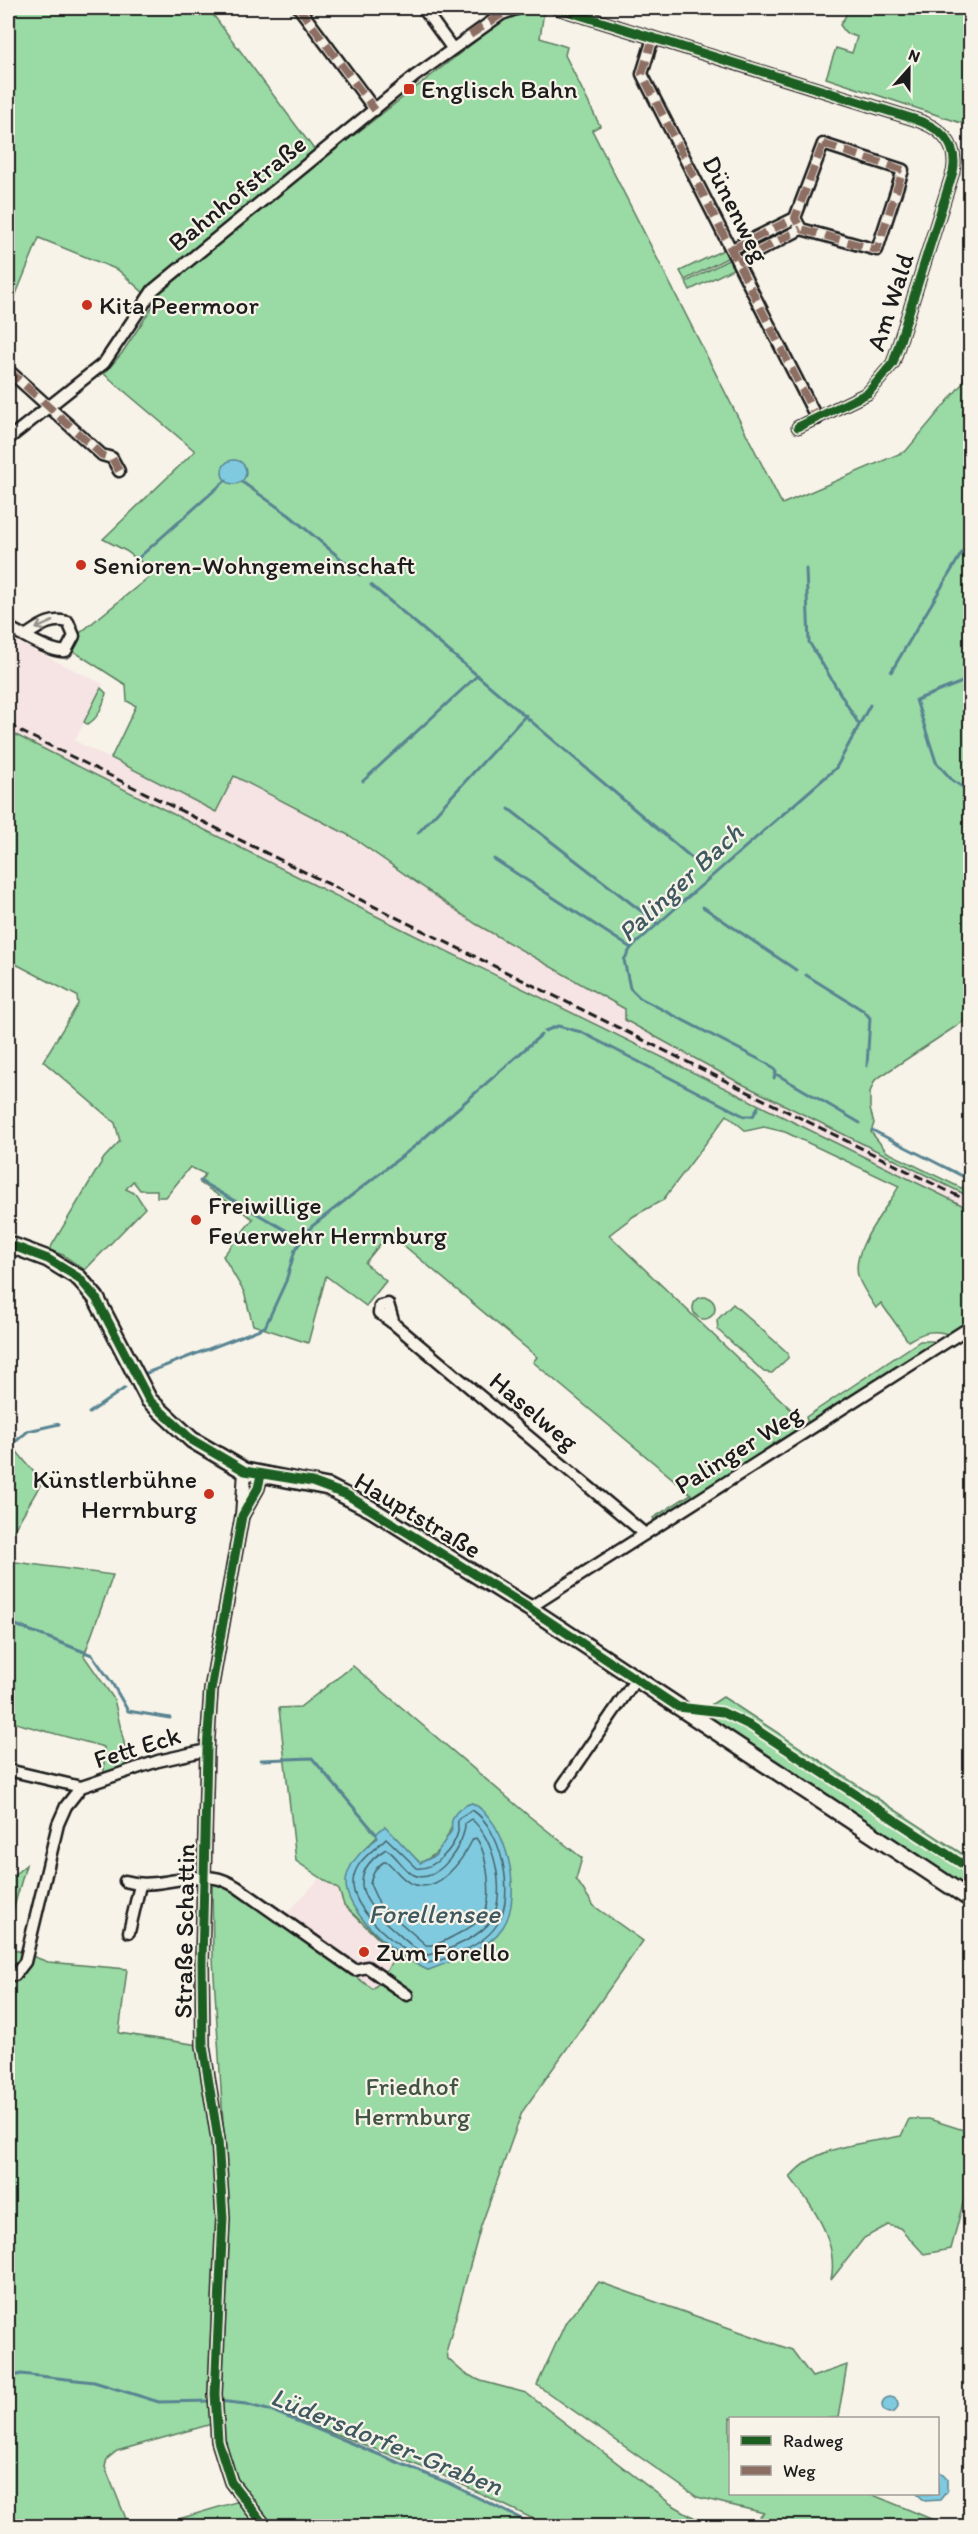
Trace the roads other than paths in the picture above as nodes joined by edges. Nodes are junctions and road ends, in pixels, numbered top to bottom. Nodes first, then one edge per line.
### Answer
1 (299, 8) edge
2 (423, 8) edge
3 (519, 8) edge
4 (557, 8) edge
5 (653, 38) junction
6 (452, 48) junction
7 (375, 110) junction
8 (795, 218) junction
9 (801, 229) junction
10 (732, 249) junction
11 (738, 262) junction
12 (8, 370) edge
13 (50, 407) junction
14 (817, 419) junction
15 (798, 427) dead end
16 (8, 439) edge
17 (119, 471) dead end
18 (8, 627) edge
19 (25, 636) junction
20 (8, 1244) edge
21 (394, 1324) dead end
22 (970, 1327) edge
23 (245, 1471) junction
24 (261, 1475) junction
25 (242, 1516) junction
26 (645, 1534) junction
27 (528, 1608) junction
28 (636, 1679) junction
29 (207, 1750) junction
30 (8, 1770) edge
31 (562, 1785) dead end
32 (81, 1787) junction
33 (206, 1877) junction
34 (125, 1881) dead end
35 (140, 1885) junction
36 (970, 1899) edge
37 (129, 1932) dead end
38 (15, 1975) dead end
39 (407, 1995) dead end
40 (265, 2526) edge

1 - 7 street
2 - 6 street
3 - 6 street, Bahnhofstraße
4 - 5 street
5 - 10 street, Dünenweg
5 - 14 street, Am Wald
6 - 7 street, Bahnhofstraße
7 - 13 street, Bahnhofstraße
8 - 9 street
8 - 9 street
8 - 10 street
9 - 11 street
10 - 11 street, Dünenweg
11 - 14 street, Dünenweg
12 - 13 street
13 - 16 street, Bahnhofstraße
13 - 17 street
14 - 15 street, Am Wald
18 - 19 street
19 -> 19 street
20 - 23 main road, Hauptstraße
21 - 26 street, Haselweg
22 - 26 street, Palinger Weg
23 - 24 main road, Hauptstraße
23 - 25 street, Straße Schattin
24 - 25 street, Straße Schattin
24 - 27 main road, Hauptstraße
25 - 29 street, Straße Schattin
26 - 27 street, Palinger Weg
27 - 28 main road, Hauptstraße
28 - 31 street
28 - 36 main road, Hauptstraße
29 - 32 street, Fett Eck
29 - 33 street, Straße Schattin
30 - 32 street, Fett Eck
32 - 38 street, Fett Eck
33 - 35 street
33 - 39 street
33 - 40 street, Straße Schattin
34 - 35 street
35 - 37 street

